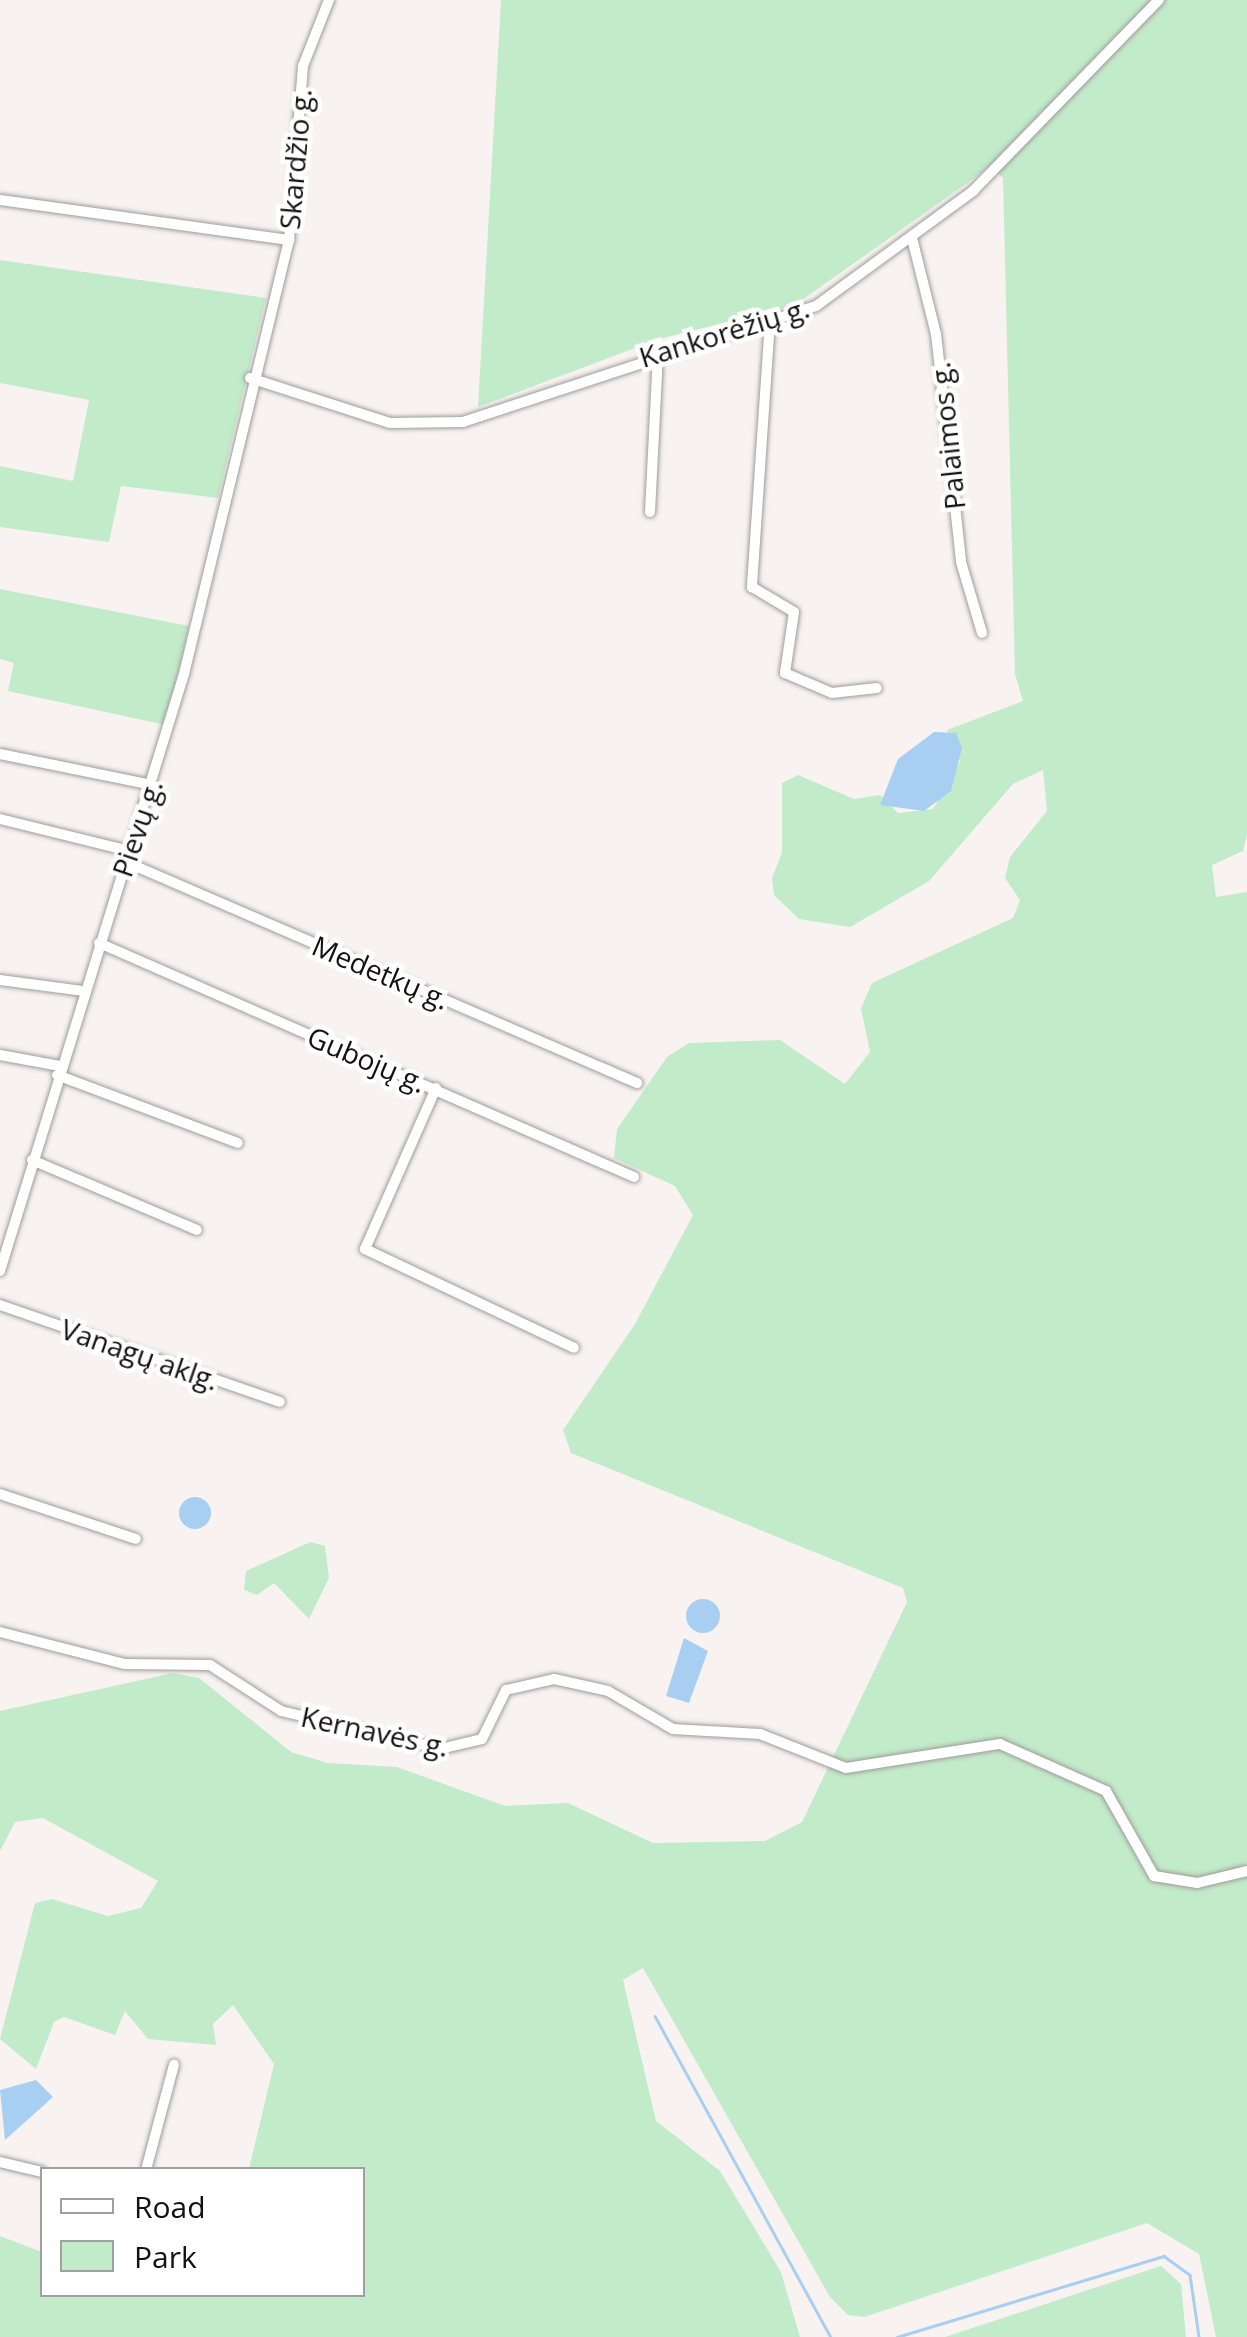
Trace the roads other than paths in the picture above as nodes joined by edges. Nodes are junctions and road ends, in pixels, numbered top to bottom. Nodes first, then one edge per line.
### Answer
1 (329, 0) edge
2 (1159, 0) edge
3 (0, 200) edge
4 (912, 238) junction
5 (289, 240) junction
6 (770, 322) junction
7 (658, 354) junction
8 (250, 378) junction
9 (650, 512) dead end
10 (982, 634) dead end
11 (876, 688) dead end
12 (0, 754) edge
13 (153, 785) junction
14 (0, 819) edge
15 (127, 856) junction
16 (99, 944) junction
17 (0, 980) edge
18 (84, 991) junction
19 (0, 1056) edge
20 (58, 1070) junction
21 (637, 1082) dead end
22 (436, 1088) junction
23 (238, 1143) dead end
24 (32, 1160) junction
25 (634, 1176) dead end
26 (196, 1230) dead end
27 (0, 1271) edge
28 (0, 1305) edge
29 (574, 1348) dead end
30 (280, 1402) dead end
31 (0, 1494) edge
32 (136, 1539) dead end
33 (0, 1632) edge
34 (1247, 1871) edge
35 (174, 2065) dead end
36 (0, 2162) edge
37 (147, 2167) edge
38 (40, 2172) edge

1 - 5 street, Skardžio g.
2 - 4 street, Kankorėžių g.
3 - 5 street
4 - 6 street, Kankorėžių g.
4 - 10 street, Palaimos g.
5 - 8 street, Skardžio g.
6 - 7 street, Kankorėžių g.
6 - 11 street
7 - 8 street, Kankorėžių g.
7 - 9 street
8 - 13 street, Pievų g.
12 - 13 street
13 - 15 street, Pievų g.
14 - 15 street, Medetkų g.
15 - 16 street, Pievų g.
15 - 21 street, Medetkų g.
16 - 18 street, Pievų g.
16 - 22 street, Gubojų g.
17 - 18 street
18 - 20 street, Pievų g.
19 - 20 street
20 - 23 street
20 - 24 street, Pievų g.
22 - 25 street, Gubojų g.
22 - 29 street
24 - 26 street
24 - 27 street, Pievų g.
28 - 30 street, Vanagų aklg.
31 - 32 street
33 - 34 street, Kernavės g.
35 - 37 street
36 - 38 street

